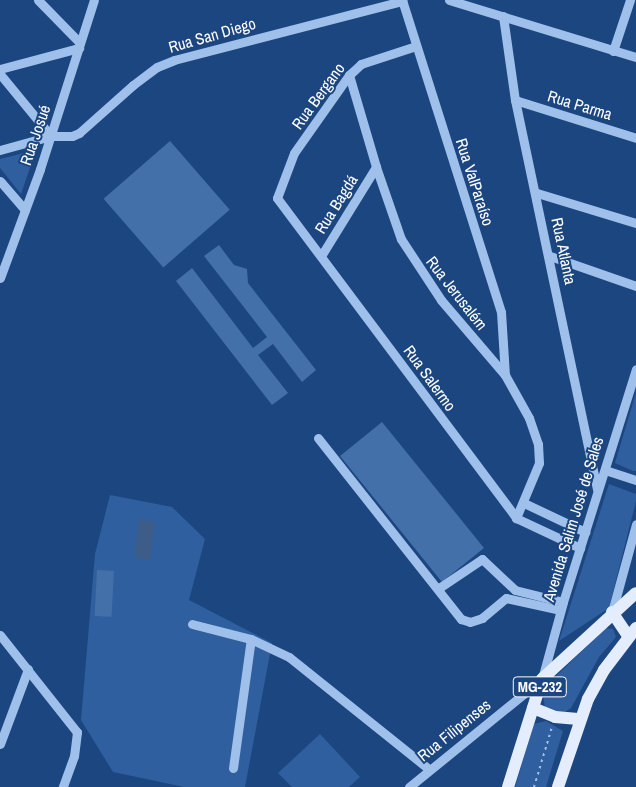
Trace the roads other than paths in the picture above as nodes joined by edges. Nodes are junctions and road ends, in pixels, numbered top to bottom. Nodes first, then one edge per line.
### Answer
1 (38, 0) edge
2 (94, 0) edge
3 (402, 0) edge
4 (449, 0) edge
5 (630, 0) edge
6 (503, 16) junction
7 (79, 46) junction
8 (416, 46) junction
9 (614, 50) junction
10 (636, 57) edge
11 (0, 69) edge
12 (0, 74) edge
13 (349, 75) junction
14 (515, 100) junction
15 (51, 136) junction
16 (636, 138) edge
17 (0, 150) edge
18 (376, 167) junction
19 (0, 181) edge
20 (537, 194) junction
21 (277, 198) joint
22 (25, 210) junction
23 (636, 223) edge
24 (321, 256) junction
25 (550, 256) junction
26 (0, 278) edge
27 (636, 286) edge
28 (636, 369) edge
29 (505, 375) junction
30 (318, 438) dead end
31 (605, 470) junction
32 (636, 480) edge
33 (598, 492) junction
34 (524, 502) junction
35 (516, 518) junction
36 (636, 524) edge
37 (585, 532) junction
38 (580, 548) junction
39 (439, 588) junction
40 (636, 593) edge
41 (561, 606) junction
42 (612, 612) junction
43 (192, 624) dead end
44 (632, 632) edge
45 (0, 636) edge
46 (251, 639) junction
47 (28, 669) junction
48 (542, 679) junction
49 (533, 708) junction
50 (578, 719) junction
51 (0, 744) edge
52 (234, 768) dead end
53 (429, 769) junction
54 (64, 787) edge
55 (409, 787) edge
56 (508, 787) edge
57 (558, 787) edge

1 - 7 street
2 - 7 street, Rua Josué
3 - 8 street, Rua ValParaíso
3 - 15 street, Rua San Diego
4 - 6 street
5 - 9 street
6 - 9 street
6 - 14 street, Rua Atlanta
7 - 11 street
7 - 15 street, Rua Josué
8 - 13 street, Rua Bergano
8 - 29 street, Rua ValParaíso
9 - 10 street
12 - 15 street
13 - 18 street, Rua Jerusalém
13 - 21 street, Rua Bergano
14 - 16 street, Rua Parma
14 - 20 street, Rua Atlanta
15 - 17 street, Rua San Diego
15 - 22 street, Rua Josué
18 - 24 street, Rua Bagdá
18 - 29 street, Rua Jerusalém
19 - 22 street
20 - 23 street
20 - 25 street, Rua Atlanta
21 - 24 street, Rua Salermo
22 - 26 street, Rua Josué
24 - 35 street, Rua Salermo
25 - 27 street
25 - 33 street, Rua Atlanta
28 - 31 street, Avenida Salim José de Sales
29 - 34 street, Rua Jerusalém
30 - 39 street
31 - 32 street
31 - 33 street, Avenida Salim José de Sales
33 - 37 street, Avenida Salim José de Sales
34 - 35 street, Rua Jerusalém
34 - 37 street
35 - 38 street, Rua Salermo
36 - 42 street
37 - 38 street, Avenida Salim José de Sales
38 - 41 street, Avenida Salim José de Sales
39 - 41 street
39 - 41 street
40 - 42 main road, MG-232
41 - 48 street, Avenida Salim José de Sales
42 - 44 main road
42 - 48 main road, MG-232
43 - 46 street
44 - 50 main road, MG-232
45 - 47 street
46 - 52 street
46 - 53 street
47 - 51 street
47 - 54 street
48 - 49 main road, MG-232
48 - 53 street, Rua Filipenses
49 - 50 main road
49 - 56 main road, MG-232
50 - 57 main road, MG-232
53 - 55 street, Rua Filipenses

